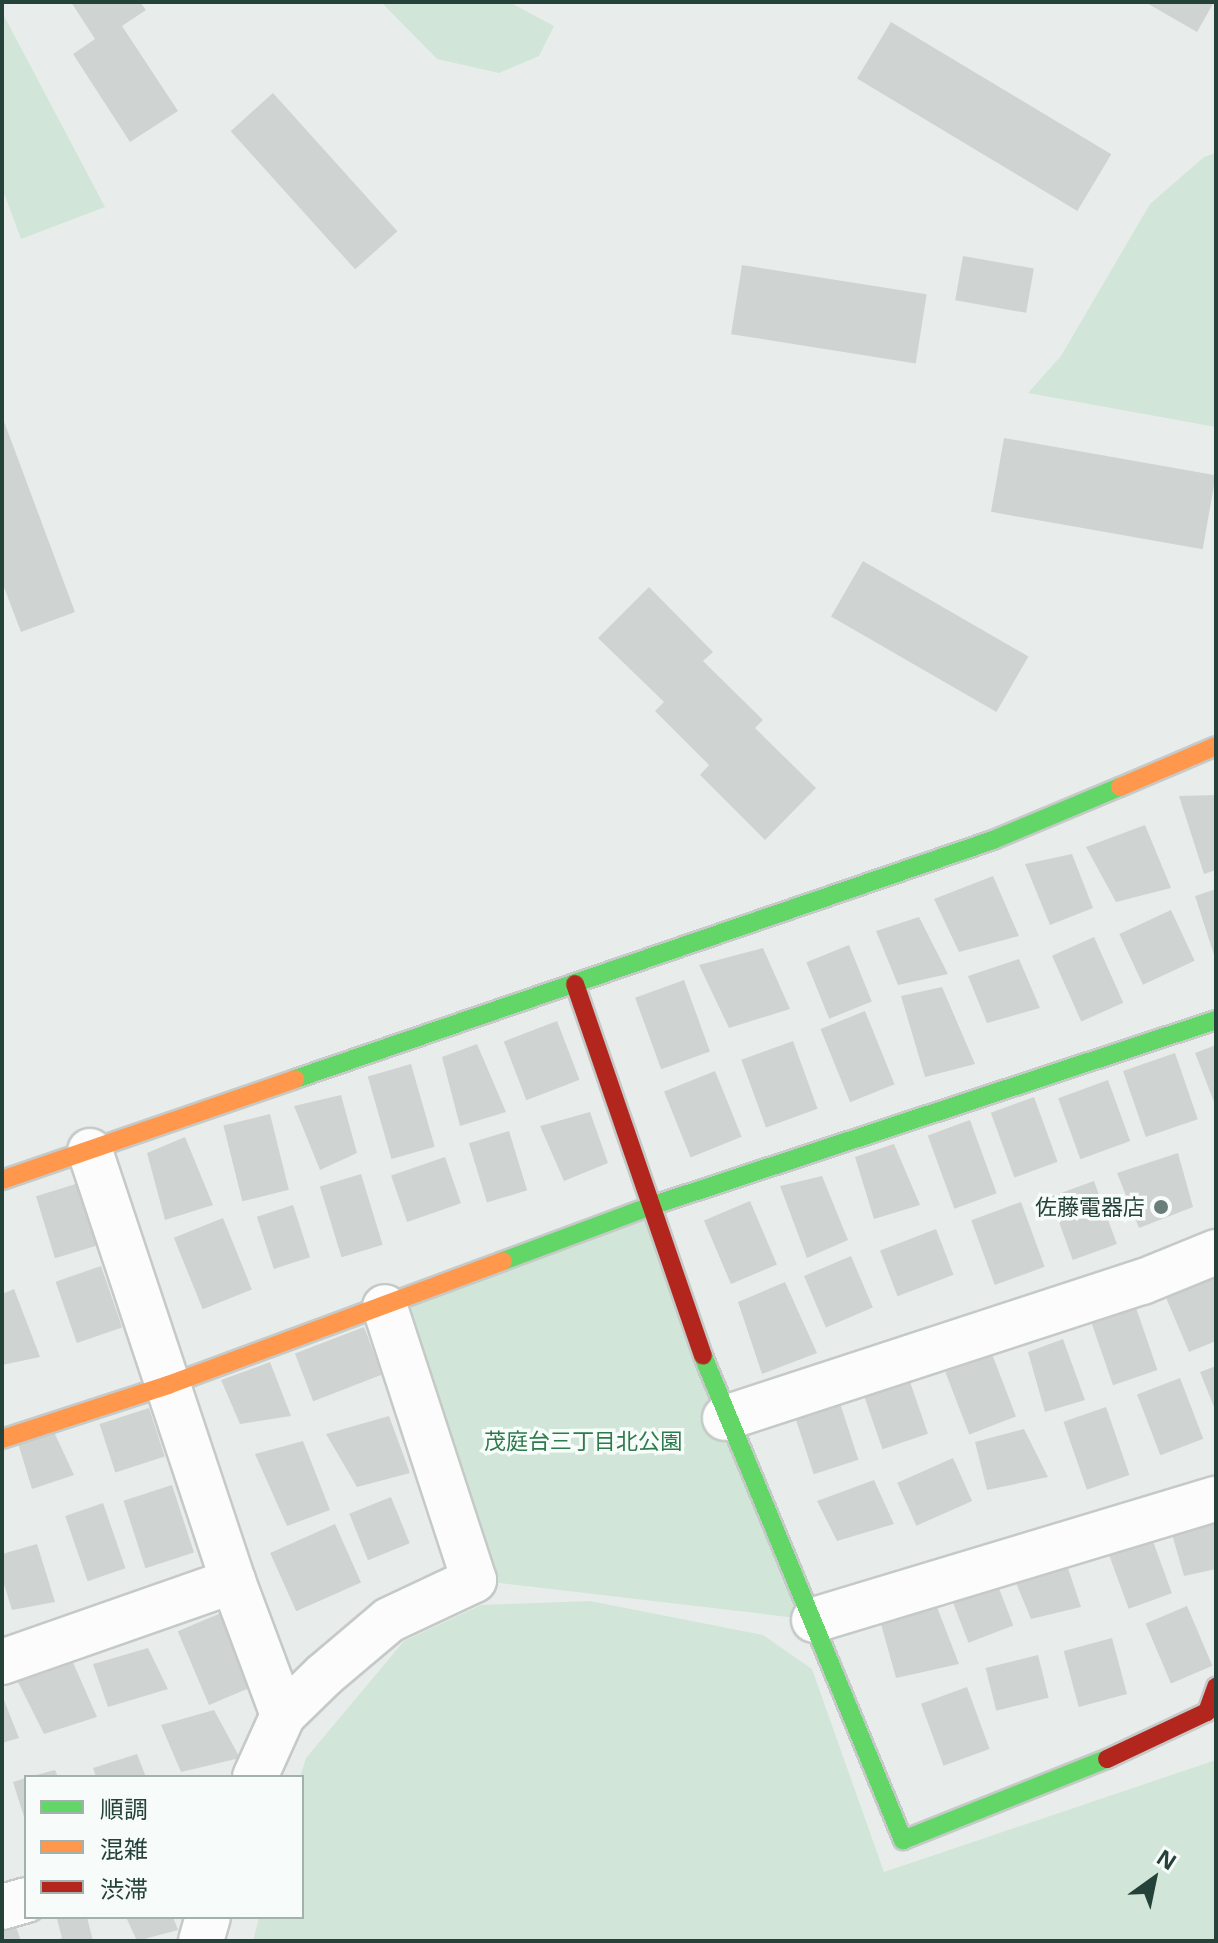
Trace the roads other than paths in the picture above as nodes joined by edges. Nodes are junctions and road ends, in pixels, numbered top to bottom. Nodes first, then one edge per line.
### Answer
1 (1216, 746) edge
2 (575, 984) junction
3 (1216, 1020) edge
4 (90, 1151) junction
5 (2, 1180) edge
6 (648, 1207) junction
7 (1216, 1252) edge
8 (385, 1307) junction
9 (168, 1385) junction
10 (725, 1418) junction
11 (2, 1439) edge
12 (1216, 1499) edge
13 (233, 1581) junction
14 (814, 1620) junction
15 (2, 1662) edge
16 (1216, 1687) edge
17 (283, 1715) junction
18 (256, 1775) edge
19 (24, 1901) edge
20 (2, 1907) edge
21 (207, 1919) edge
22 (201, 1941) edge

1 - 2 street
2 - 4 street
2 - 6 street
3 - 6 street
4 - 5 street
4 - 9 street
6 - 8 street
6 - 10 street
7 - 10 street
8 - 9 street
8 - 17 street
9 - 11 street
9 - 13 street
10 - 14 street
12 - 14 street
13 - 15 street
13 - 17 street
14 - 16 street
17 - 18 street
19 - 20 street
21 - 22 street

